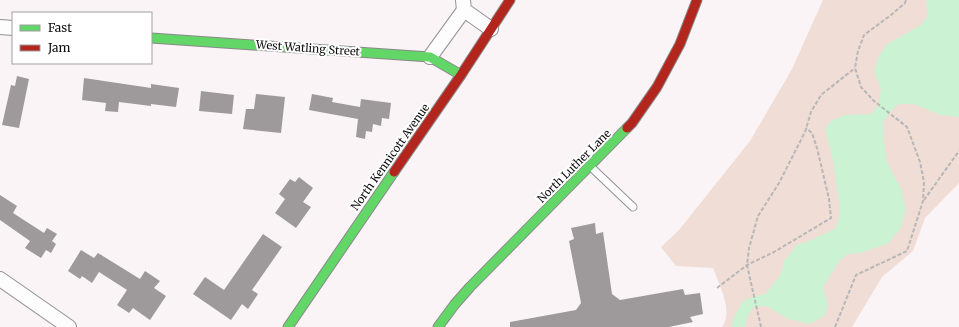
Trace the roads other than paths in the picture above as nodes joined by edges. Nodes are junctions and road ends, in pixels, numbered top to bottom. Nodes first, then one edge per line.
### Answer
1 (510, 0) edge
2 (697, 0) edge
3 (464, 5) edge
4 (0, 28) edge
5 (12, 28) edge
6 (491, 29) junction
7 (152, 38) edge
8 (430, 57) junction
9 (461, 75) junction
10 (591, 167) junction
11 (633, 207) dead end
12 (0, 279) edge
13 (69, 327) edge
14 (288, 327) edge
15 (438, 327) edge

1 - 6 street, North Kennicott Avenue
2 - 10 street, North Luther Lane
3 - 6 street
3 - 8 street
4 - 5 street
6 - 9 street, North Kennicott Avenue
7 - 8 street, West Watling Street
8 - 9 street, West Watling Street
9 - 14 street, North Kennicott Avenue
10 - 11 lane
10 - 15 street, North Luther Lane
12 - 13 street

